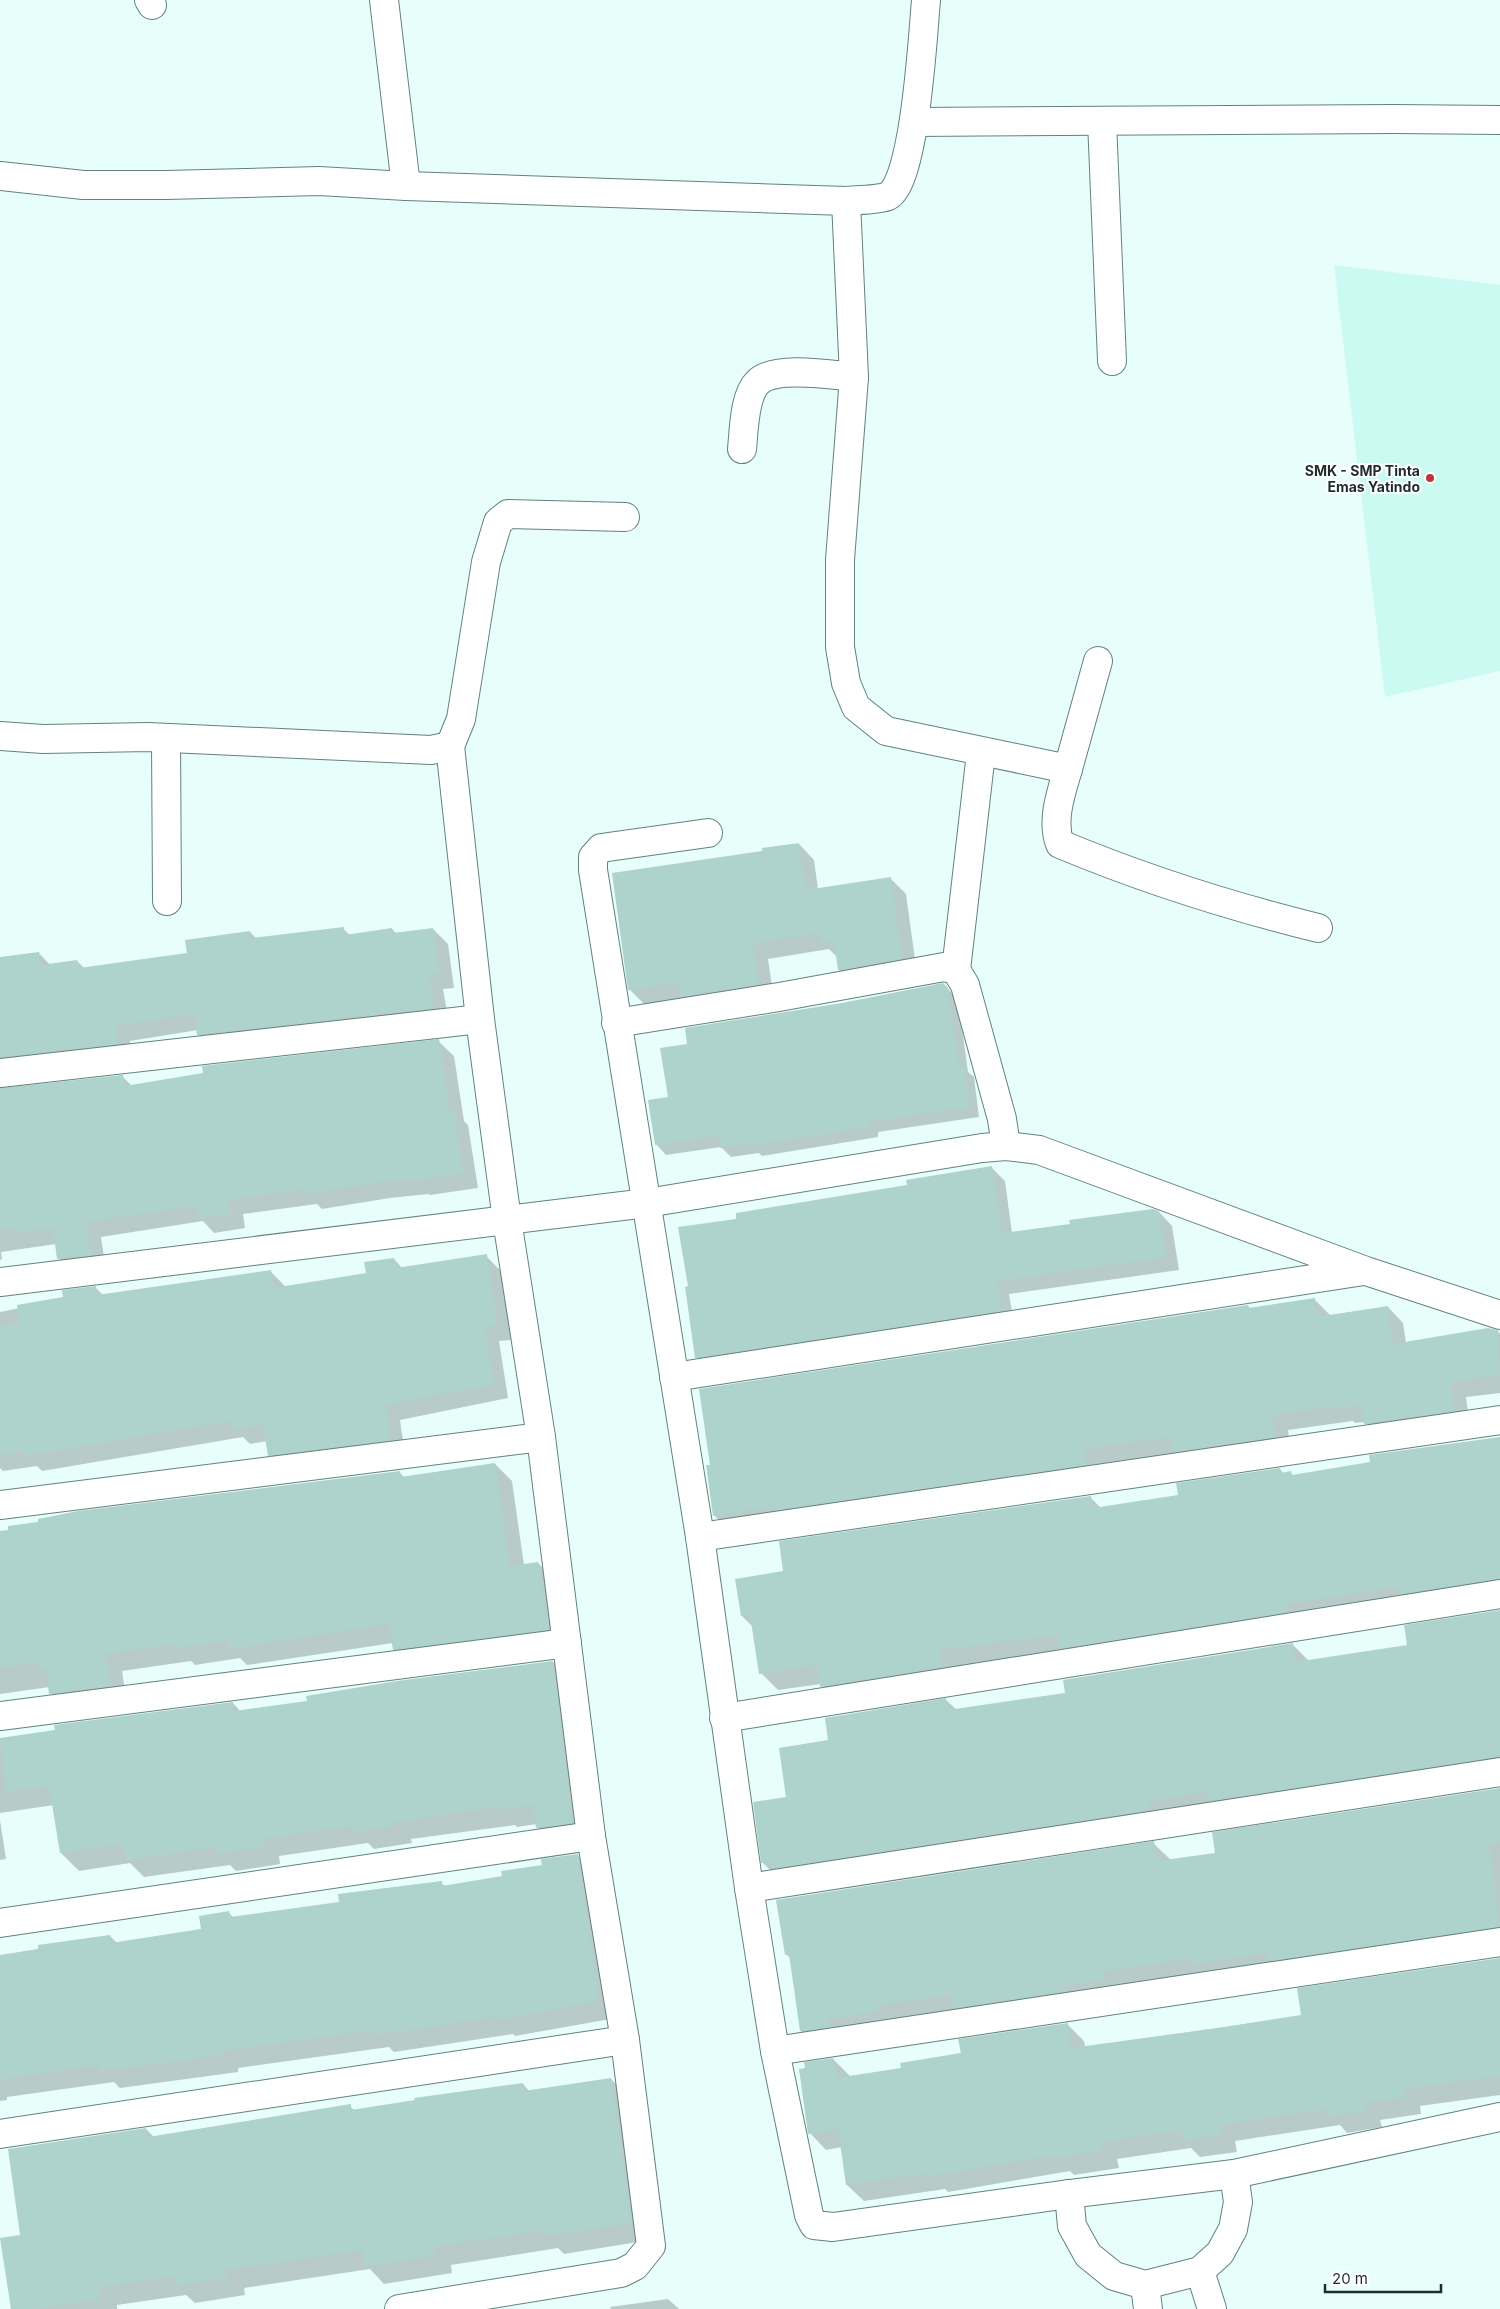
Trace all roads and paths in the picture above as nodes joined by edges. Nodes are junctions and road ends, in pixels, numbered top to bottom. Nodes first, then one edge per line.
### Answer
1 (384, 0) edge
2 (926, 0) edge
3 (1500, 120) edge
4 (1102, 121) junction
5 (914, 122) junction
6 (0, 176) edge
7 (406, 186) junction
8 (846, 201) junction
9 (1112, 361) dead end
10 (854, 377) junction
11 (742, 449) dead end
12 (625, 517) dead end
13 (1098, 661) dead end
14 (0, 736) edge
15 (166, 739) junction
16 (450, 746) junction
17 (981, 753) junction
18 (1068, 769) junction
19 (708, 833) dead end
20 (167, 902) dead end
21 (1318, 928) dead end
22 (956, 970) junction
23 (480, 1019) junction
24 (616, 1023) junction
25 (0, 1073) edge
26 (1006, 1146) junction
27 (647, 1203) junction
28 (507, 1220) junction
29 (1366, 1271) junction
30 (0, 1282) edge
31 (1500, 1315) edge
32 (674, 1377) junction
33 (1500, 1420) edge
34 (541, 1437) junction
35 (0, 1506) edge
36 (700, 1537) junction
37 (1500, 1594) edge
38 (567, 1643) junction
39 (0, 1716) edge
40 (724, 1718) junction
41 (1500, 1772) edge
42 (591, 1836) junction
43 (749, 1888) junction
44 (0, 1923) edge
45 (1500, 1942) edge
46 (625, 2040) junction
47 (775, 2051) junction
48 (1500, 2117) edge
49 (0, 2134) edge
50 (1234, 2174) junction
51 (1068, 2194) junction
52 (1200, 2271) junction
53 (1147, 2297) edge
54 (399, 2309) edge
55 (1212, 2309) edge

1 - 7 street
2 - 5 street
3 - 4 street
4 - 5 street
4 - 9 street
5 - 8 street
6 - 7 street
7 - 8 street
8 - 10 street
10 - 11 street
10 - 17 street
12 - 16 street
13 - 18 street
14 - 15 street
15 - 16 street
15 - 20 street
16 - 23 street
17 - 18 street
17 - 22 street
18 - 21 street
19 - 24 street
22 - 24 street
22 - 26 street
23 - 25 street
23 - 28 street
24 - 27 street
26 - 27 street
26 - 29 street
27 - 28 street
27 - 32 street
28 - 30 street
28 - 34 street
29 - 31 street
29 - 32 street
32 - 36 street
33 - 36 street
34 - 35 street
34 - 38 street
36 - 40 street
37 - 40 street
38 - 39 street
38 - 42 street
40 - 43 street
41 - 43 street
42 - 44 street
42 - 46 street
43 - 47 street
45 - 47 street
46 - 49 street
46 - 54 street
47 - 51 street
48 - 50 street
50 - 51 street
50 - 52 street
51 - 53 street
52 - 53 street
52 - 55 street

